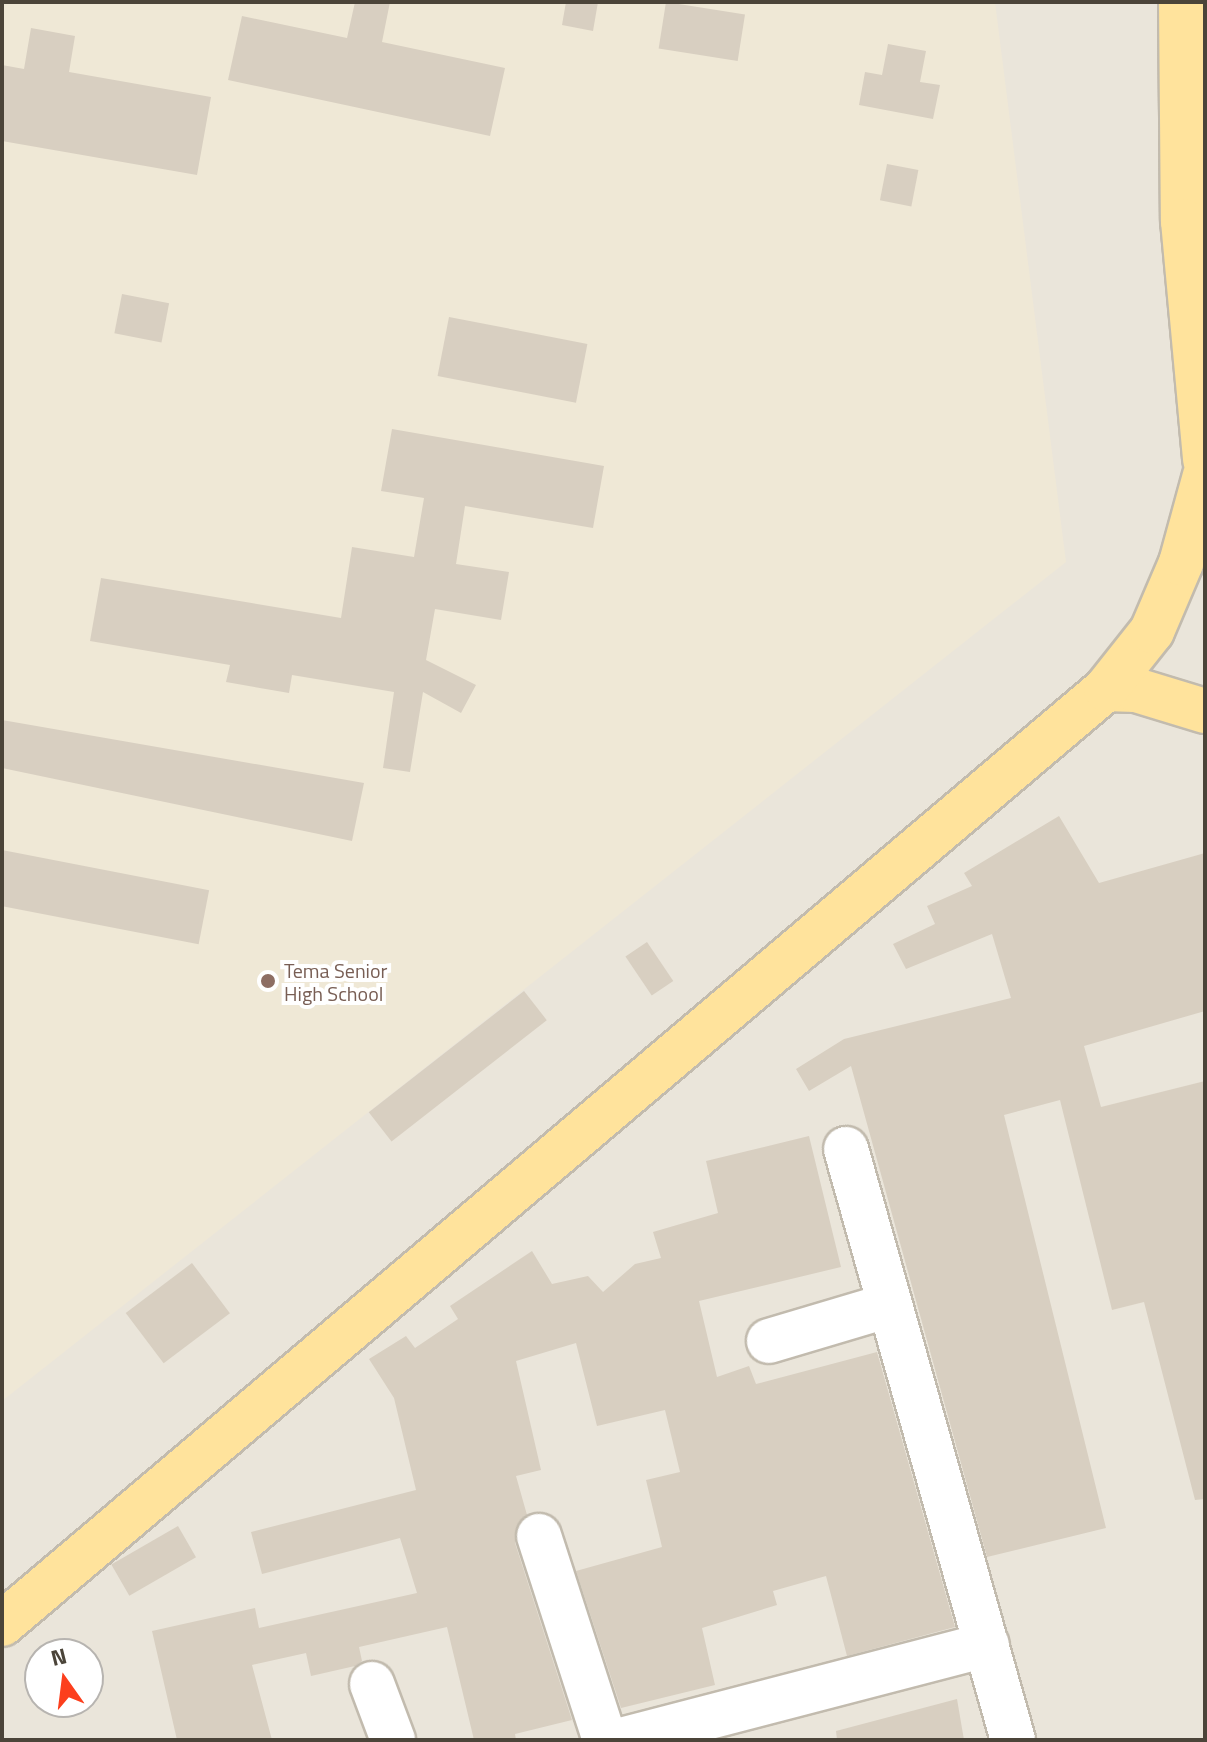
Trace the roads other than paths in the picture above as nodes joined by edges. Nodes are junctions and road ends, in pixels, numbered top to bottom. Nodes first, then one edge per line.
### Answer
1 (1181, 2) edge
2 (1205, 460) edge
3 (1205, 475) edge
4 (1106, 689) junction
5 (1205, 711) edge
6 (846, 1149) dead end
7 (890, 1305) junction
8 (769, 1341) dead end
9 (539, 1536) dead end
10 (2, 1624) edge
11 (987, 1645) junction
12 (372, 1684) dead end
13 (393, 1740) edge
14 (605, 1740) edge
15 (621, 1740) edge
16 (1013, 1740) edge

1 - 2 main road
3 - 4 main road
4 - 5 main road
4 - 10 main road
6 - 7 street
7 - 8 street
7 - 11 street
9 - 14 street
11 - 15 street
11 - 16 street
12 - 13 street

